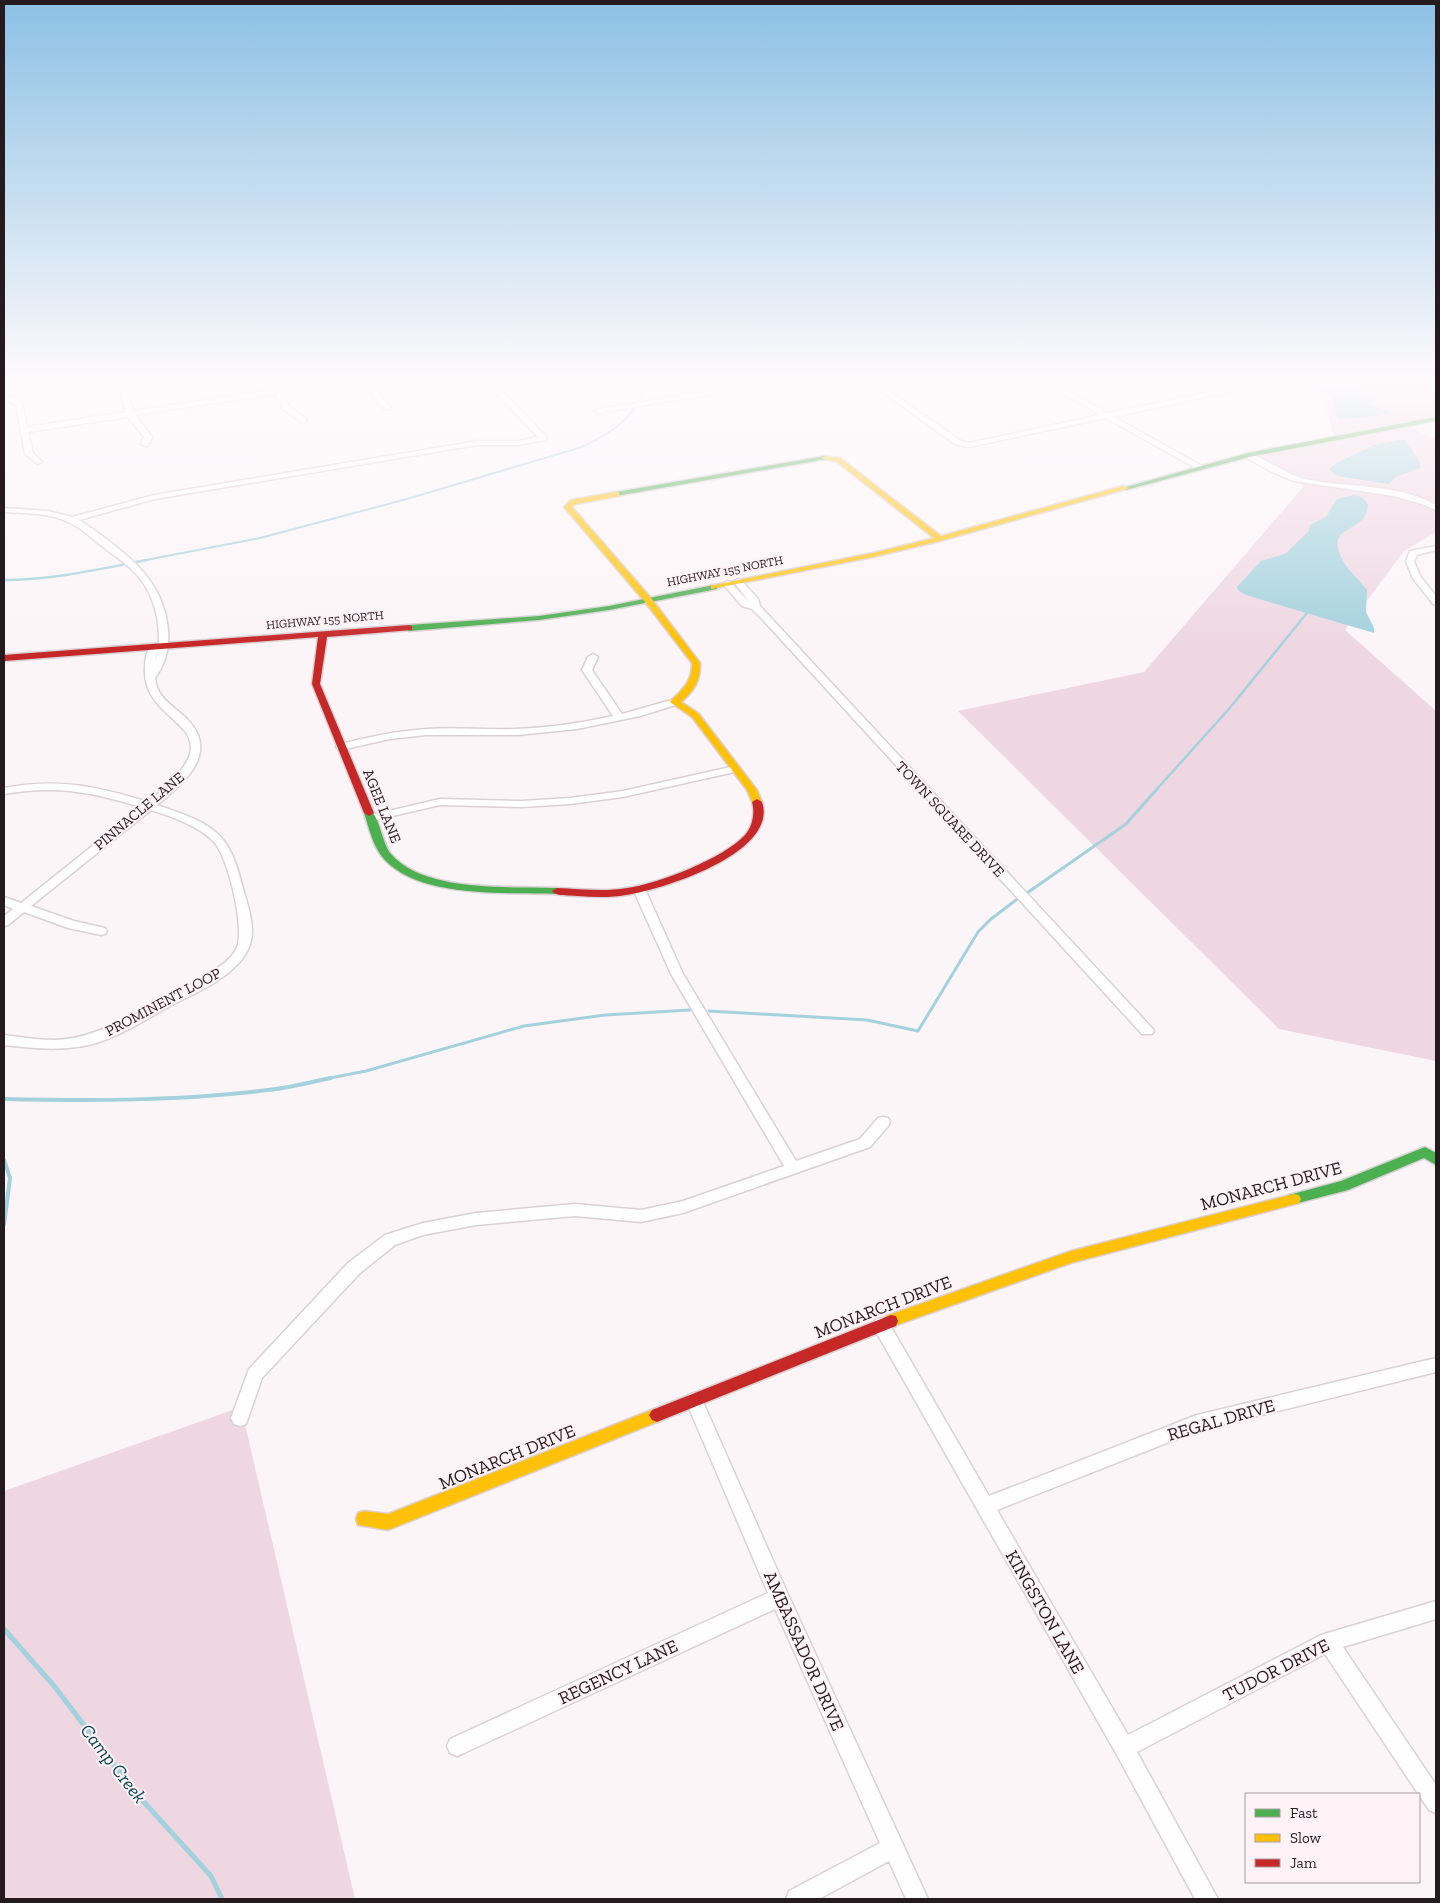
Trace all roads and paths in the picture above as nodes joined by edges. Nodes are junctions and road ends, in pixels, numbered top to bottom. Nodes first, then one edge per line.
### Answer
1 (330, 468) edge
2 (768, 468) edge
3 (850, 468) edge
4 (1199, 468) edge
5 (1270, 468) edge
6 (1436, 508) edge
7 (4, 510) edge
8 (71, 520) junction
9 (940, 539) junction
10 (1436, 548) edge
11 (733, 583) junction
12 (648, 600) junction
13 (1436, 602) edge
14 (323, 634) junction
15 (159, 647) junction
16 (593, 657) dead end
17 (4, 658) edge
18 (675, 702) junction
19 (619, 717) junction
20 (341, 747) junction
21 (736, 769) junction
22 (4, 791) edge
23 (148, 806) junction
24 (371, 818) junction
25 (639, 889) junction
26 (4, 901) edge
27 (22, 908) junction
28 (4, 922) edge
29 (101, 931) dead end
30 (1147, 1031) dead end
31 (4, 1040) edge
32 (883, 1122) dead end
33 (1436, 1160) edge
34 (792, 1167) junction
35 (881, 1325) junction
36 (1436, 1365) edge
37 (694, 1401) junction
38 (240, 1418) dead end
39 (984, 1507) junction
40 (364, 1519) dead end
41 (779, 1597) junction
42 (1436, 1610) edge
43 (1328, 1642) junction
44 (458, 1746) dead end
45 (1124, 1748) junction
46 (1436, 1803) edge
47 (894, 1847) junction
48 (797, 1899) edge
49 (917, 1899) edge
50 (1207, 1899) edge

1 - 8 street
2 - 12 street
3 - 9 street
4 - 9 street, HIGHWAY 155 NORTH
5 - 6 street
7 - 8 street
8 - 15 street
9 - 11 street, HIGHWAY 155 NORTH
10 - 13 street
11 - 12 street, HIGHWAY 155 NORTH
11 - 30 street, TOWN SQUARE DRIVE
12 - 14 street, HIGHWAY 155 NORTH
12 - 18 street
14 - 15 street, HIGHWAY 155 NORTH
14 - 20 street, AGEE LANE
15 - 17 street, HIGHWAY 155 NORTH
15 - 23 street, PINNACLE LANE
16 - 19 street
18 - 19 street
18 - 21 street, AGEE LANE
19 - 20 street
20 - 24 street, AGEE LANE
21 - 24 street
21 - 25 street, AGEE LANE
22 - 23 street, PROMINENT LOOP
23 - 27 street, PINNACLE LANE
23 - 31 street, PROMINENT LOOP
24 - 25 street, AGEE LANE
25 - 34 street
26 - 27 street
27 - 28 street, PINNACLE LANE
27 - 29 street
32 - 34 street
33 - 35 street, MONARCH DRIVE
34 - 38 street
35 - 37 street, MONARCH DRIVE
35 - 39 street, KINGSTON LANE
36 - 39 street, REGAL DRIVE
37 - 40 street, MONARCH DRIVE
37 - 41 street, AMBASSADOR DRIVE
39 - 45 street, KINGSTON LANE
41 - 44 street, REGENCY LANE
41 - 47 street, AMBASSADOR DRIVE
42 - 43 street, TUDOR DRIVE
43 - 45 street, TUDOR DRIVE
43 - 46 street
45 - 50 street, KINGSTON LANE
47 - 48 street
47 - 49 street, AMBASSADOR DRIVE

